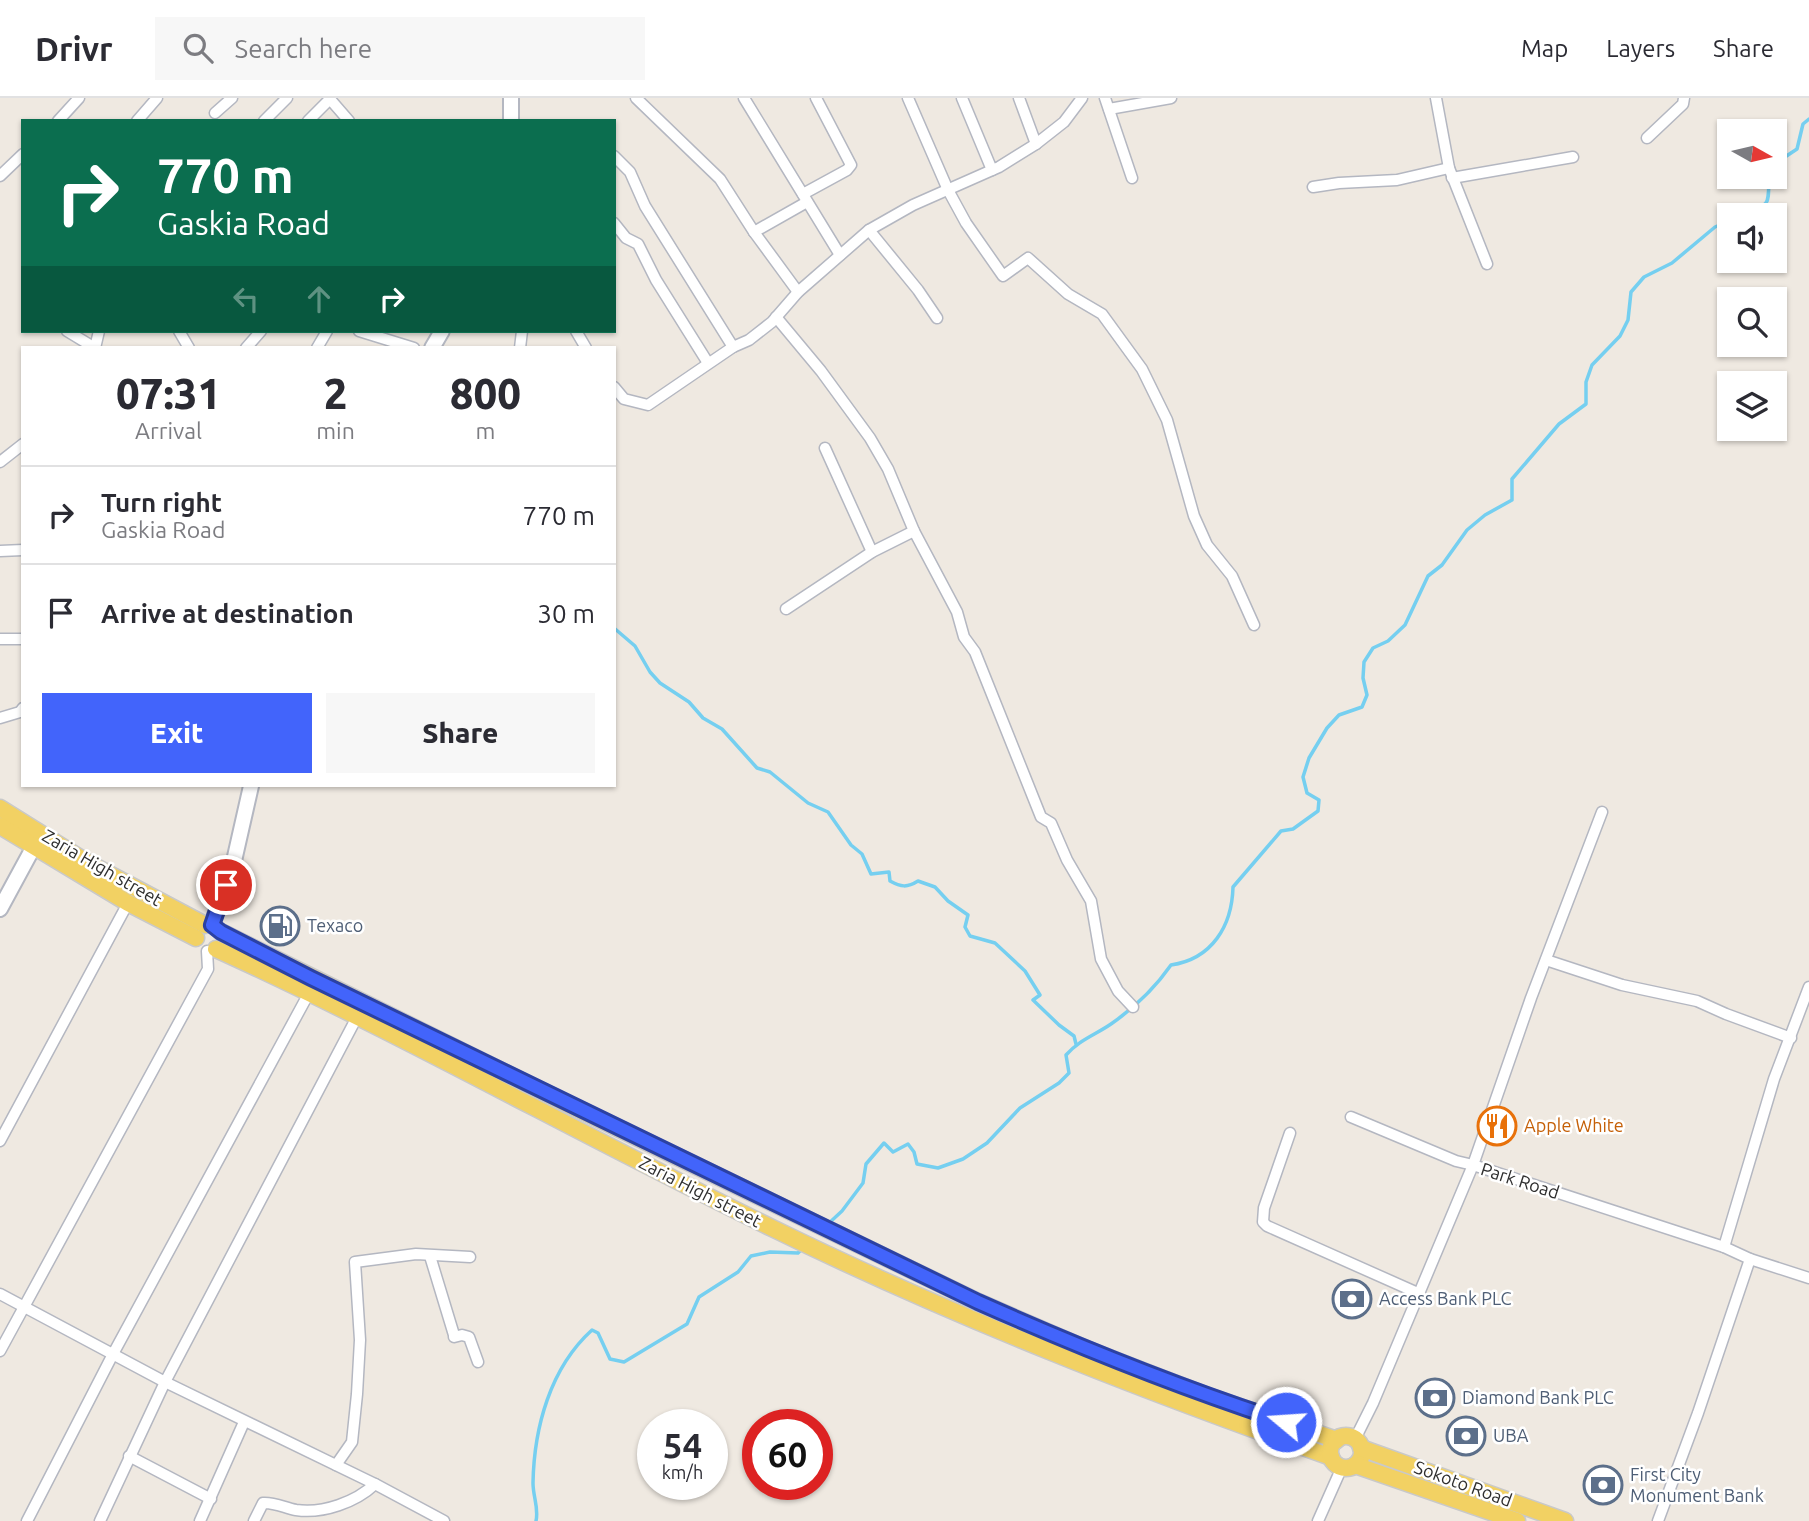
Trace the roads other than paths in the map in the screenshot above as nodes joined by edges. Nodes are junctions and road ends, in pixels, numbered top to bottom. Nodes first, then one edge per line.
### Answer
1 (79, 98) edge
2 (157, 98) edge
3 (232, 98) edge
4 (287, 98) edge
5 (511, 98) edge
6 (636, 98) edge
7 (744, 98) edge
8 (816, 98) edge
9 (908, 98) edge
10 (962, 98) edge
11 (1019, 98) edge
12 (1082, 98) edge
13 (1105, 98) edge
14 (1171, 98) edge
15 (1436, 98) edge
16 (1684, 98) edge
17 (329, 99) edge
18 (1109, 109) junction
19 (215, 113) dead end
20 (60, 119) edge
21 (138, 119) edge
22 (266, 119) edge
23 (310, 119) edge
24 (347, 119) edge
25 (514, 119) edge
26 (1647, 138) dead end
27 (1037, 144) junction
28 (21, 156) edge
29 (1573, 157) dead end
30 (616, 158) edge
31 (992, 170) junction
32 (1451, 173) junction
33 (0, 176) edge
34 (1132, 178) dead end
35 (1313, 187) dead end
36 (947, 191) junction
37 (805, 198) junction
38 (616, 226) edge
39 (869, 230) junction
40 (754, 232) junction
41 (840, 255) junction
42 (1486, 264) dead end
43 (798, 292) junction
44 (776, 317) junction
45 (937, 318) dead end
46 (71, 333) edge
47 (365, 333) edge
48 (92, 346) edge
49 (408, 346) edge
50 (733, 347) junction
51 (708, 363) junction
52 (616, 390) edge
53 (21, 446) edge
54 (825, 448) dead end
55 (0, 462) edge
56 (914, 531) junction
57 (21, 550) edge
58 (0, 551) edge
59 (873, 552) junction
60 (786, 609) dead end
61 (1254, 625) dead end
62 (0, 639) edge
63 (21, 639) edge
64 (21, 711) edge
65 (0, 718) edge
66 (251, 787) edge
67 (0, 808) edge
68 (1602, 812) dead end
69 (0, 827) edge
70 (33, 848) junction
71 (128, 903) junction
72 (0, 909) edge
73 (208, 930) junction
74 (211, 950) junction
75 (1546, 960) junction
76 (1809, 987) edge
77 (309, 993) junction
78 (1133, 1006) dead end
79 (357, 1017) junction
80 (1791, 1038) junction
81 (1351, 1117) dead end
82 (1290, 1133) dead end
83 (0, 1141) edge
84 (1473, 1165) junction
85 (1724, 1247) junction
86 (430, 1256) junction
87 (470, 1257) dead end
88 (1750, 1259) junction
89 (857, 1268) joint
90 (1809, 1278) edge
91 (0, 1294) edge
92 (1420, 1294) junction
93 (23, 1306) junction
94 (0, 1351) edge
95 (113, 1354) junction
96 (478, 1362) dead end
97 (165, 1382) junction
98 (244, 1422) junction
99 (1336, 1440) junction
100 (1358, 1443) junction
101 (129, 1456) junction
102 (1343, 1463) junction
103 (336, 1465) junction
104 (375, 1484) junction
105 (211, 1499) junction
106 (27, 1521) edge
107 (100, 1521) edge
108 (200, 1521) edge
109 (254, 1521) edge
110 (444, 1521) edge
111 (1318, 1521) edge
112 (1517, 1521) edge
113 (1565, 1521) edge
114 (1658, 1521) edge

1 - 20 street
2 - 21 street
3 - 19 street
4 - 22 street
5 - 25 main road
6 - 40 street
7 - 37 street
8 - 37 street
9 - 36 street
10 - 31 street
11 - 27 street
12 - 27 street
13 - 18 street
14 - 18 street
15 - 32 street
16 - 26 street
17 - 23 street
17 - 24 street
18 - 34 street
27 - 31 street
28 - 33 street
29 - 32 street
30 - 50 street
31 - 36 street
32 - 35 street
32 - 42 street
36 - 39 street
36 - 61 street
37 - 40 street
37 - 41 street
38 - 51 street
39 - 41 street
39 - 45 street
40 - 43 street
41 - 43 street
43 - 44 street
44 - 50 street
44 - 56 street
46 - 48 street
47 - 49 street
50 - 51 street
51 - 52 street
53 - 55 street
54 - 59 street
56 - 59 street
56 - 78 street
57 - 58 street
59 - 60 street
62 - 63 street
64 - 65 street
66 - 73 main road
67 - 73 main road, Zaria High street
68 - 75 street
69 - 70 main road, Zaria High street
70 - 71 main road, Zaria High street
70 - 72 main road
71 - 73 main road, Zaria High street
71 - 83 street
73 - 74 main road
73 - 74 main road
73 - 99 main road, Zaria High street
74 - 77 main road, Zaria High street
74 - 93 street
75 - 80 street
75 - 84 street
76 - 80 street
77 - 79 main road, Zaria High street
77 - 95 street
79 - 89 main road, Zaria High street
79 - 97 street
80 - 85 street
81 - 84 street
82 - 92 street
84 - 85 street, Park Road
84 - 92 street, Park Road
85 - 88 street, Park Road
86 - 87 street
86 - 96 street
86 - 103 street
88 - 90 street, Park Road
88 - 114 street
89 - 102 main road, Sokoto Road
91 - 93 street
92 - 100 street, Park Road
93 - 94 street
93 - 95 street
95 - 97 street
95 - 106 street
97 - 98 street
97 - 101 street
98 - 103 street
98 - 105 street
99 - 100 main road
99 - 102 main road
100 - 102 main road
100 - 113 main road, Sokoto Road
101 - 105 street
101 - 107 street
102 - 111 street
102 - 112 main road, Sokoto Road
103 - 104 street
104 - 109 street
104 - 110 street
105 - 108 street

